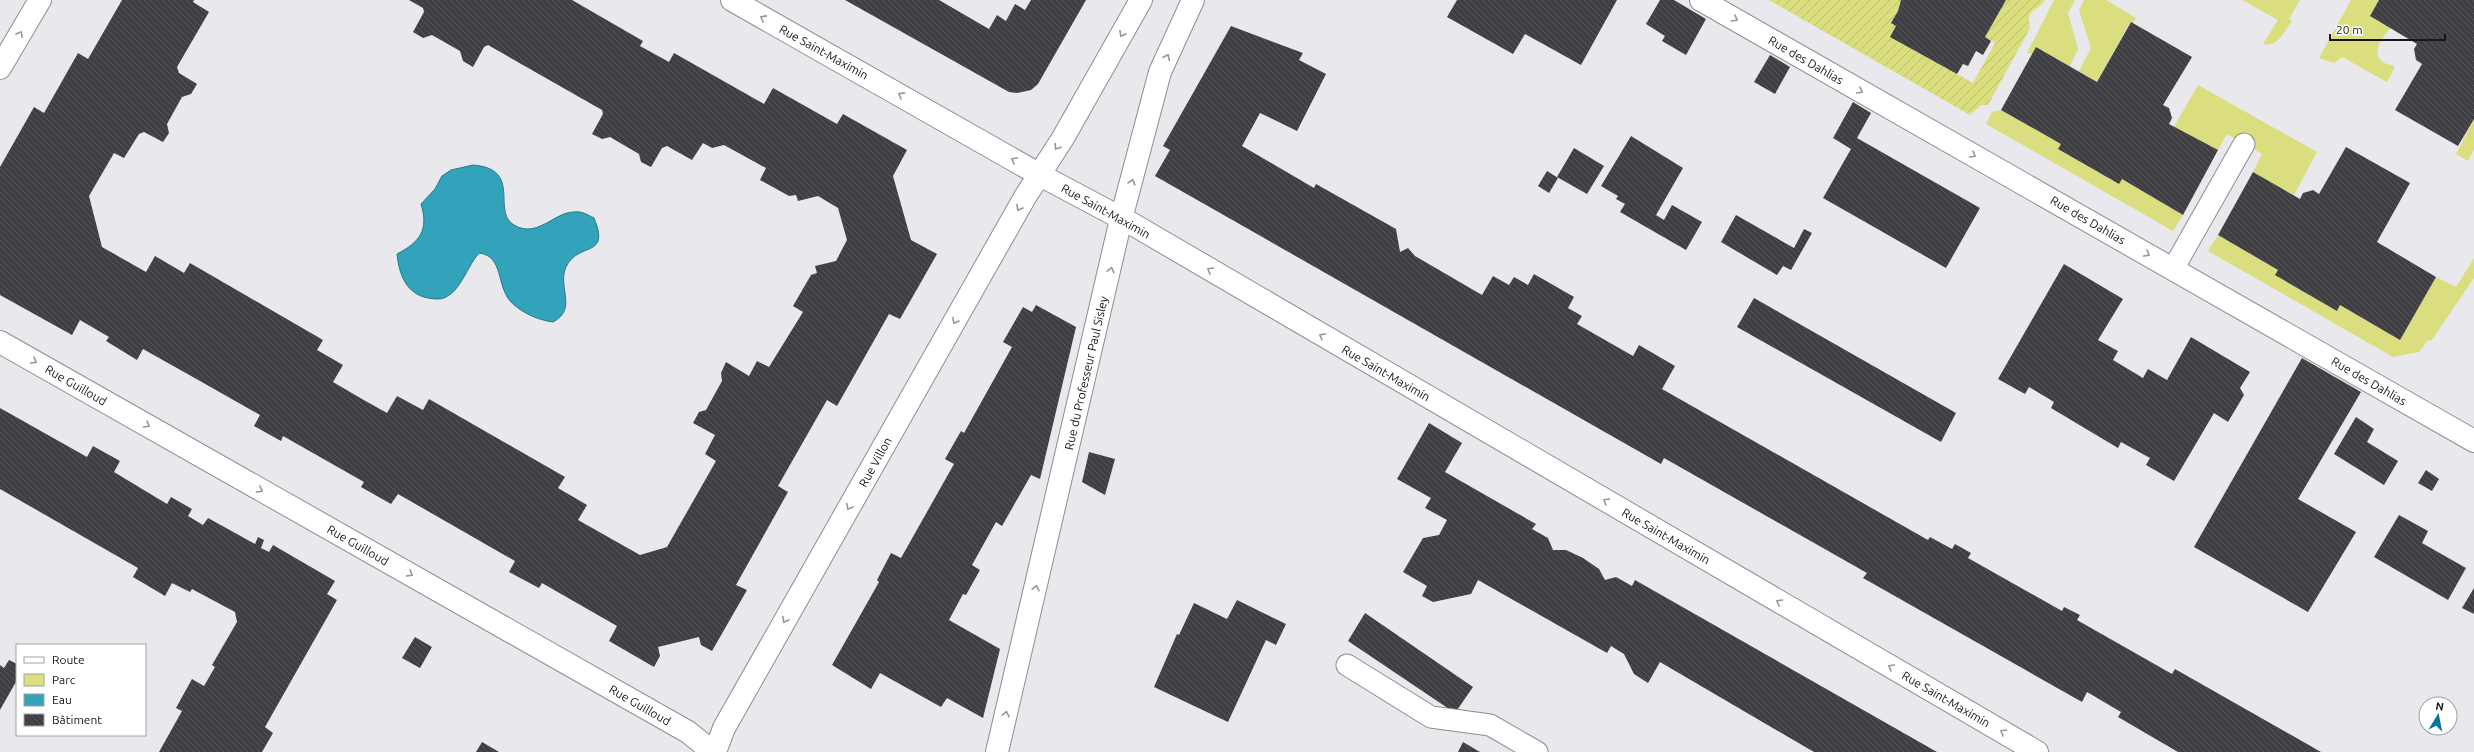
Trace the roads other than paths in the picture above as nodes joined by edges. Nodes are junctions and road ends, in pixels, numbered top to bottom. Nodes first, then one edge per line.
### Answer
1 (40, 0) edge
2 (732, 0) edge
3 (1141, 0) edge
4 (1193, 0) edge
5 (1701, 0) edge
6 (0, 68) edge
7 (2244, 144) dead end
8 (1040, 175) junction
9 (1122, 219) junction
10 (2173, 269) junction
11 (0, 342) edge
12 (2474, 441) edge
13 (1347, 665) dead end
14 (714, 752) edge
15 (997, 752) edge
16 (1537, 752) edge
17 (2037, 752) edge

6 -> 1 street
8 -> 2 street, Rue Saint-Maximin
3 -> 8 street
9 -> 4 street, Rue du Professeur Paul Sisley
5 -> 10 street, Rue des Dahlias
7 - 10 lane
8 - 9 street, Rue Saint-Maximin
8 -> 14 street, Rue Villon
15 -> 9 street, Rue du Professeur Paul Sisley
17 -> 9 street, Rue Saint-Maximin
10 - 12 street, Rue des Dahlias
11 -> 14 street, Rue Guilloud
13 - 16 lane

